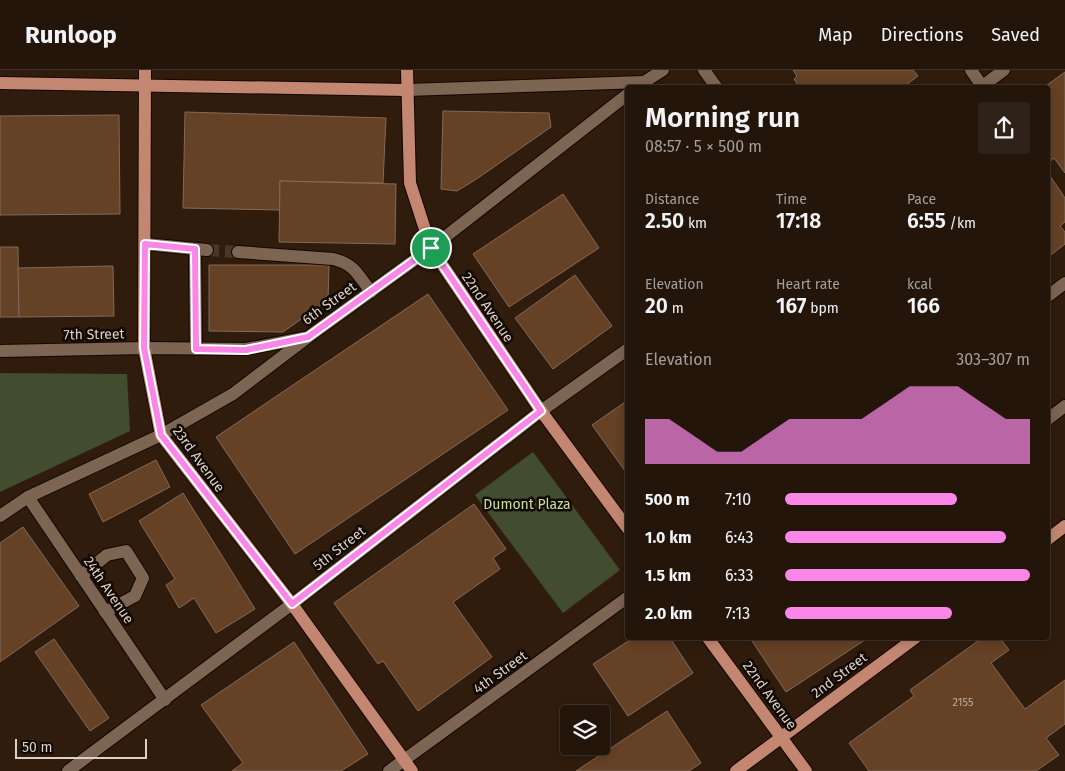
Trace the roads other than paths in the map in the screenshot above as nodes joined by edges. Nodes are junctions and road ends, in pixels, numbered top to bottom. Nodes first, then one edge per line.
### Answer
1 (145, 70) edge
2 (407, 70) edge
3 (663, 70) edge
4 (704, 70) edge
5 (971, 70) edge
6 (1004, 70) edge
7 (0, 84) edge
8 (145, 85) junction
9 (625, 85) edge
10 (640, 85) edge
11 (715, 85) edge
12 (980, 85) edge
13 (984, 85) edge
14 (407, 90) junction
15 (625, 96) edge
16 (145, 244) junction
17 (431, 248) junction
18 (238, 252) tunnel mouth
19 (1065, 283) edge
20 (371, 292) junction
21 (1050, 294) edge
22 (308, 337) junction
23 (144, 348) junction
24 (196, 349) junction
25 (0, 351) edge
26 (625, 351) edge
27 (1065, 406) edge
28 (541, 411) junction
29 (1050, 417) edge
30 (161, 435) junction
31 (28, 497) junction
32 (0, 516) edge
33 (625, 525) edge
34 (1065, 526) edge
35 (1050, 537) edge
36 (81, 576) junction
37 (625, 599) edge
38 (292, 604) junction
39 (105, 612) junction
40 (709, 640) edge
41 (912, 640) edge
42 (164, 700) junction
43 (782, 737) junction
44 (404, 760) junction
45 (68, 771) edge
46 (389, 771) edge
47 (412, 771) edge
48 (736, 771) edge
49 (806, 771) edge

1 - 8 main road, 23rd Avenue
2 - 14 main road, 22nd Avenue
3 - 10 street
4 - 11 street
5 - 12 street
6 - 13 street
7 - 8 main road
8 - 14 main road
8 - 16 main road, 23rd Avenue
9 - 14 street
14 - 17 main road, 22nd Avenue
15 - 17 street, 6th Street
16 - 23 main road, 23rd Avenue
16 - 24 street
17 - 20 street, 6th Street
17 - 28 main road, 22nd Avenue
18 - 20 street
19 - 21 street
20 - 22 street, 6th Street
22 - 24 street, 7th Street
22 - 30 street, 6th Street
23 - 24 street, 7th Street
23 - 25 street, 7th Street
23 - 30 main road, 23rd Avenue
26 - 28 street, 5th Street
27 - 29 street
28 - 33 main road, 22nd Avenue
28 - 38 street, 5th Street
30 - 31 street, 6th Street
30 - 38 main road, 23rd Avenue
31 - 32 street, 6th Street
31 - 36 street, 24th Avenue
34 - 35 main road
36 - 39 street, 24th Avenue
36 - 39 street
37 - 44 street, 4th Street
38 - 42 street, 5th Street
38 - 44 main road, 23rd Avenue
39 - 42 street, 24th Avenue
40 - 43 main road, 22nd Avenue
41 - 43 main road, 2nd Street
42 - 45 street, 5th Street
43 - 48 main road, 2nd Street
43 - 49 main road, 22nd Avenue
44 - 46 street, 4th Street
44 - 47 main road, 23rd Avenue

